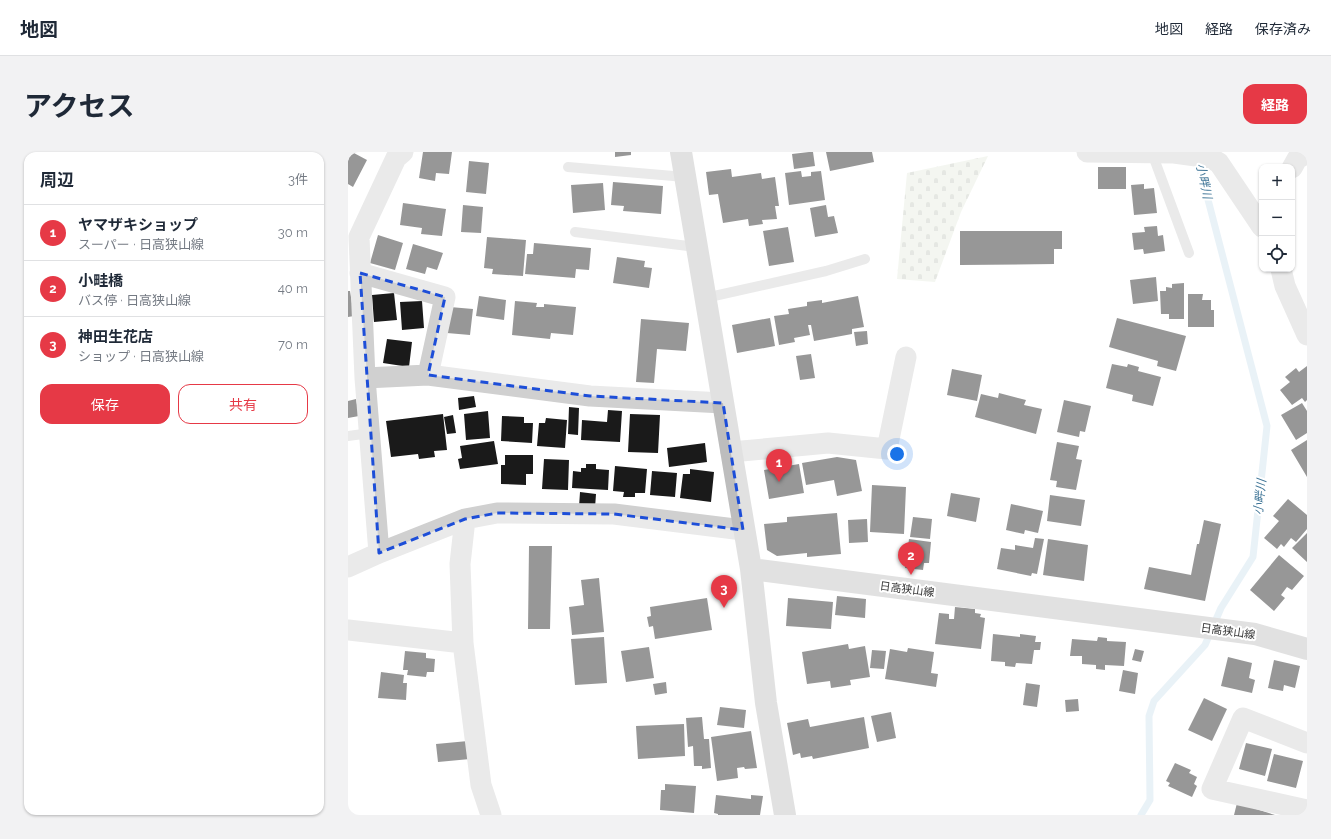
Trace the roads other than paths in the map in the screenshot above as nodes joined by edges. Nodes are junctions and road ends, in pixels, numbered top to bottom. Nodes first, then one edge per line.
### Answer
1 (681, 152) edge
2 (1087, 152) edge
3 (1152, 153) junction
4 (1307, 153) edge
5 (395, 154) edge
6 (1294, 164) edge
7 (568, 167) dead end
8 (685, 177) junction
9 (1259, 221) edge
10 (575, 232) dead end
11 (354, 244) edge
12 (696, 246) junction
13 (1189, 253) dead end
14 (865, 259) dead end
15 (1282, 272) edge
16 (360, 273) junction
17 (705, 298) junction
18 (1307, 335) edge
19 (906, 358) dead end
20 (428, 375) junction
21 (365, 378) junction
22 (723, 403) junction
23 (370, 433) junction
24 (348, 436) edge
25 (731, 452) junction
26 (465, 519) junction
27 (743, 530) junction
28 (379, 553) junction
29 (348, 567) edge
30 (751, 569) junction
31 (348, 630) edge
32 (463, 643) junction
33 (1307, 648) edge
34 (1307, 743) edge
35 (1307, 810) edge
36 (491, 815) edge
37 (785, 815) edge

1 - 8 main road
2 - 3 street
3 - 9 street
3 - 13 lane
4 - 6 street
5 - 11 street
7 - 8 lane
8 - 12 main road
10 - 12 lane
11 - 16 street
12 - 17 main road
14 - 17 lane
15 - 18 street
16 - 20 street
16 - 21 street
17 - 22 main road
19 - 25 street
20 - 21 street
20 - 22 street
21 - 23 street
22 - 25 main road
23 - 24 lane
23 - 28 street
25 - 27 main road
26 - 27 street
26 - 28 street
26 - 32 street
27 - 30 main road
28 - 29 street
30 - 33 main road, 日高狭山線
30 - 37 main road
31 - 32 street
32 - 36 street
34 - 35 street

